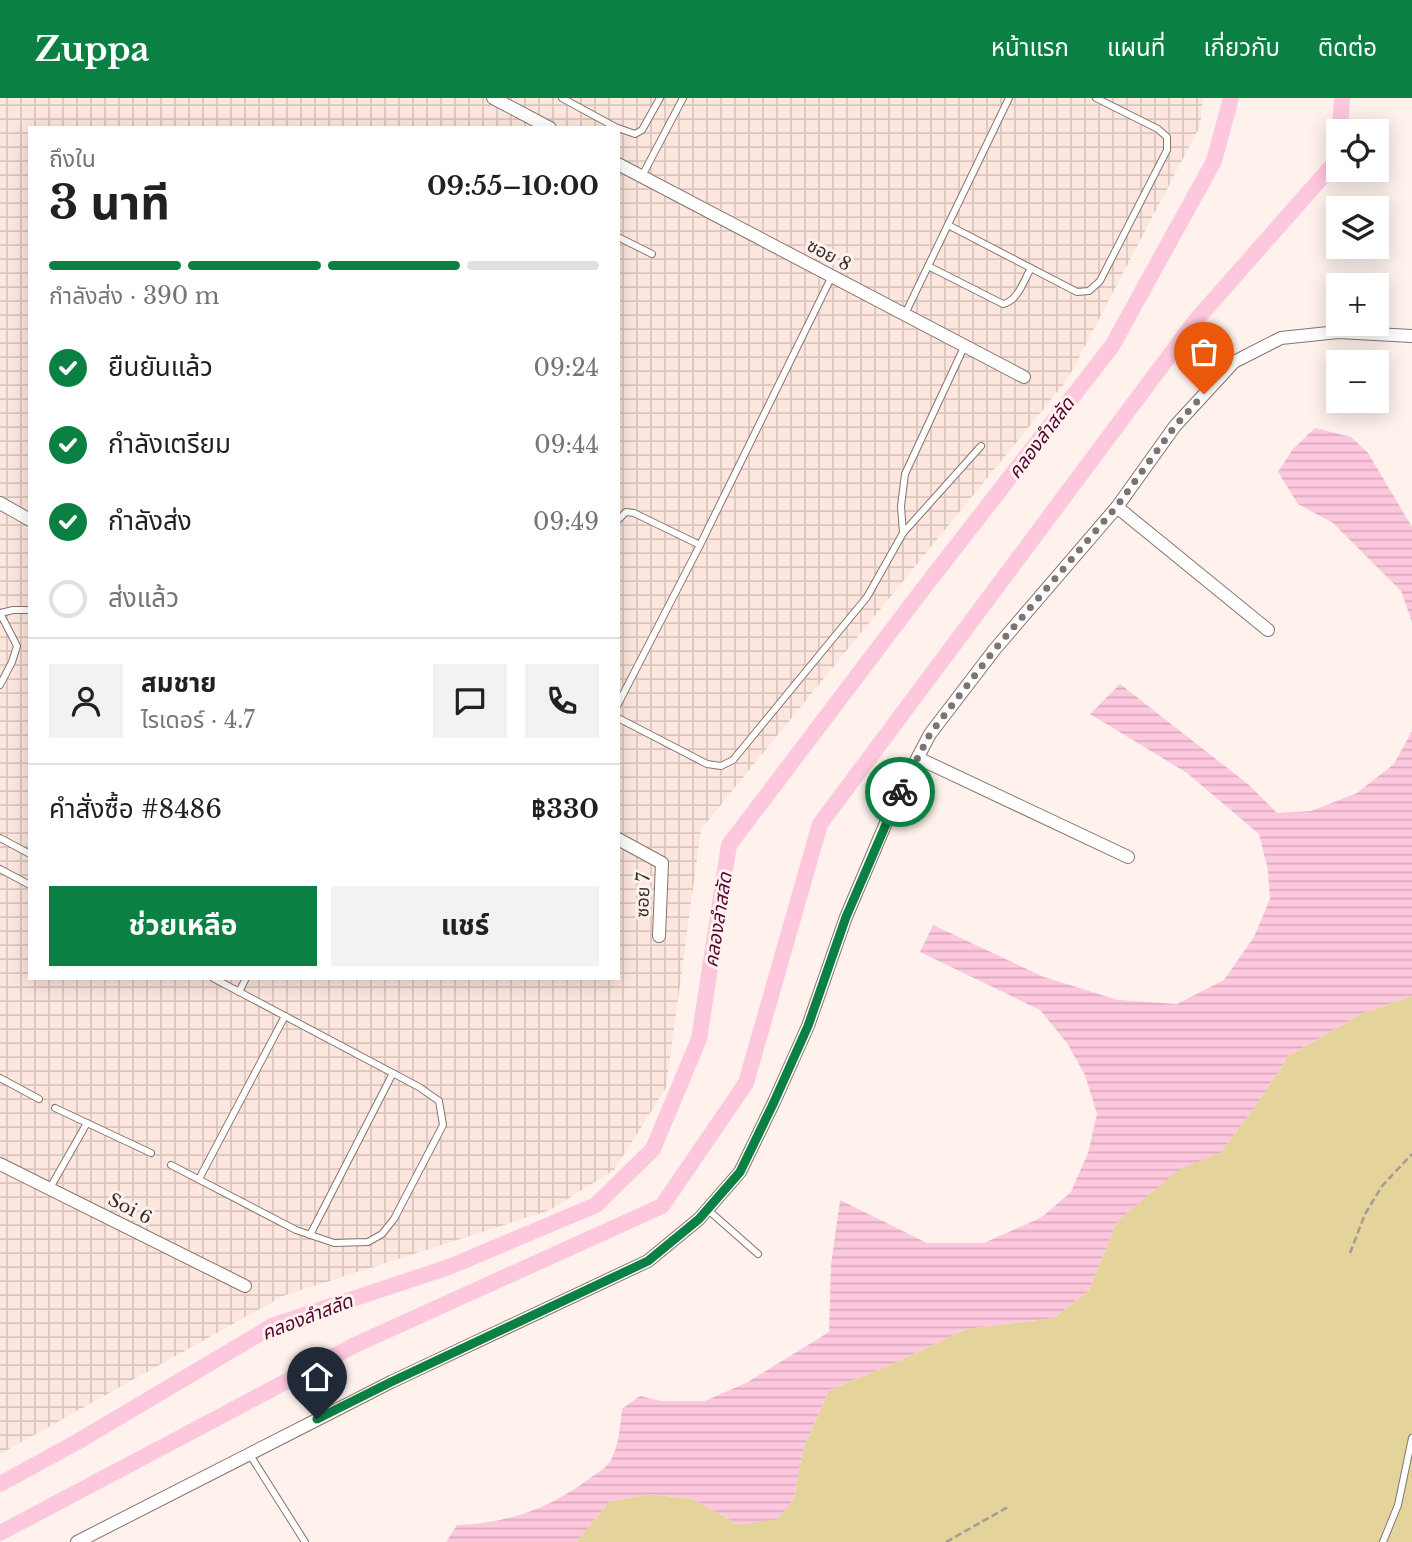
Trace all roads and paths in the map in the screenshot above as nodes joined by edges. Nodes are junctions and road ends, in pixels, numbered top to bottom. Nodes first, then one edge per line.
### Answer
1 (493, 98) edge
2 (562, 98) edge
3 (660, 98) edge
4 (682, 98) edge
5 (1009, 98) edge
6 (1096, 98) edge
7 (546, 126) edge
8 (613, 126) edge
9 (620, 129) edge
10 (620, 164) edge
11 (642, 176) junction
12 (948, 225) junction
13 (620, 238) edge
14 (652, 254) dead end
15 (928, 267) junction
16 (1031, 268) junction
17 (832, 276) junction
18 (905, 314) junction
19 (1412, 336) edge
20 (965, 345) junction
21 (1024, 377) dead end
22 (981, 446) dead end
23 (0, 503) edge
24 (1117, 506) junction
25 (620, 518) edge
26 (28, 519) edge
27 (903, 533) junction
28 (700, 545) junction
29 (28, 610) edge
30 (1268, 630) dead end
31 (0, 685) edge
32 (620, 700) edge
33 (620, 719) edge
34 (918, 758) junction
35 (0, 838) edge
36 (620, 840) edge
37 (28, 852) edge
38 (1128, 857) dead end
39 (0, 869) edge
40 (28, 884) edge
41 (659, 936) dead end
42 (216, 980) edge
43 (245, 980) edge
44 (239, 992) junction
45 (285, 1016) junction
46 (393, 1073) junction
47 (0, 1078) edge
48 (39, 1098) dead end
49 (55, 1108) dead end
50 (87, 1123) junction
51 (151, 1153) dead end
52 (1412, 1154) edge
53 (0, 1164) edge
54 (171, 1165) dead end
55 (199, 1179) junction
56 (50, 1188) junction
57 (708, 1209) junction
58 (310, 1235) junction
59 (1350, 1253) dead end
60 (758, 1254) dead end
61 (245, 1286) dead end
62 (1412, 1438) edge
63 (250, 1455) junction
64 (1008, 1507) dead end
65 (77, 1542) edge
66 (306, 1542) edge
67 (946, 1542) edge
68 (1383, 1542) edge

1 - 7 street
2 - 8 lane
3 - 9 lane
4 - 11 lane
5 - 12 lane
6 - 16 lane
10 - 11 street, ซอย 8
11 - 17 street, ซอย 8
12 - 15 lane
12 - 16 lane
13 - 14 lane
15 - 16 lane
15 - 18 lane
17 - 18 street, ซอย 8
17 - 28 lane
18 - 20 street, ซอย 8
19 - 24 street
20 - 21 street, ซอย 8
20 - 27 lane
22 - 27 lane
23 - 26 street
24 - 30 street
24 - 34 street
25 - 28 lane
27 - 33 lane
28 - 32 lane
29 - 31 lane
34 - 38 street
34 - 57 street
35 - 37 lane
36 - 41 street, ซอย 7
39 - 40 lane
42 - 44 lane
43 - 44 lane
44 - 45 lane
45 - 46 lane
45 - 55 lane
46 - 58 lane
46 - 58 lane
47 - 48 lane
49 - 50 lane
50 - 51 lane
50 - 56 lane
52 - 59 path
53 - 56 street, Soi 6
54 - 55 lane
55 - 58 lane
56 - 61 street, Soi 6
57 - 60 lane
57 - 63 street
62 - 68 lane
63 - 65 street
63 - 66 lane
64 - 67 path

